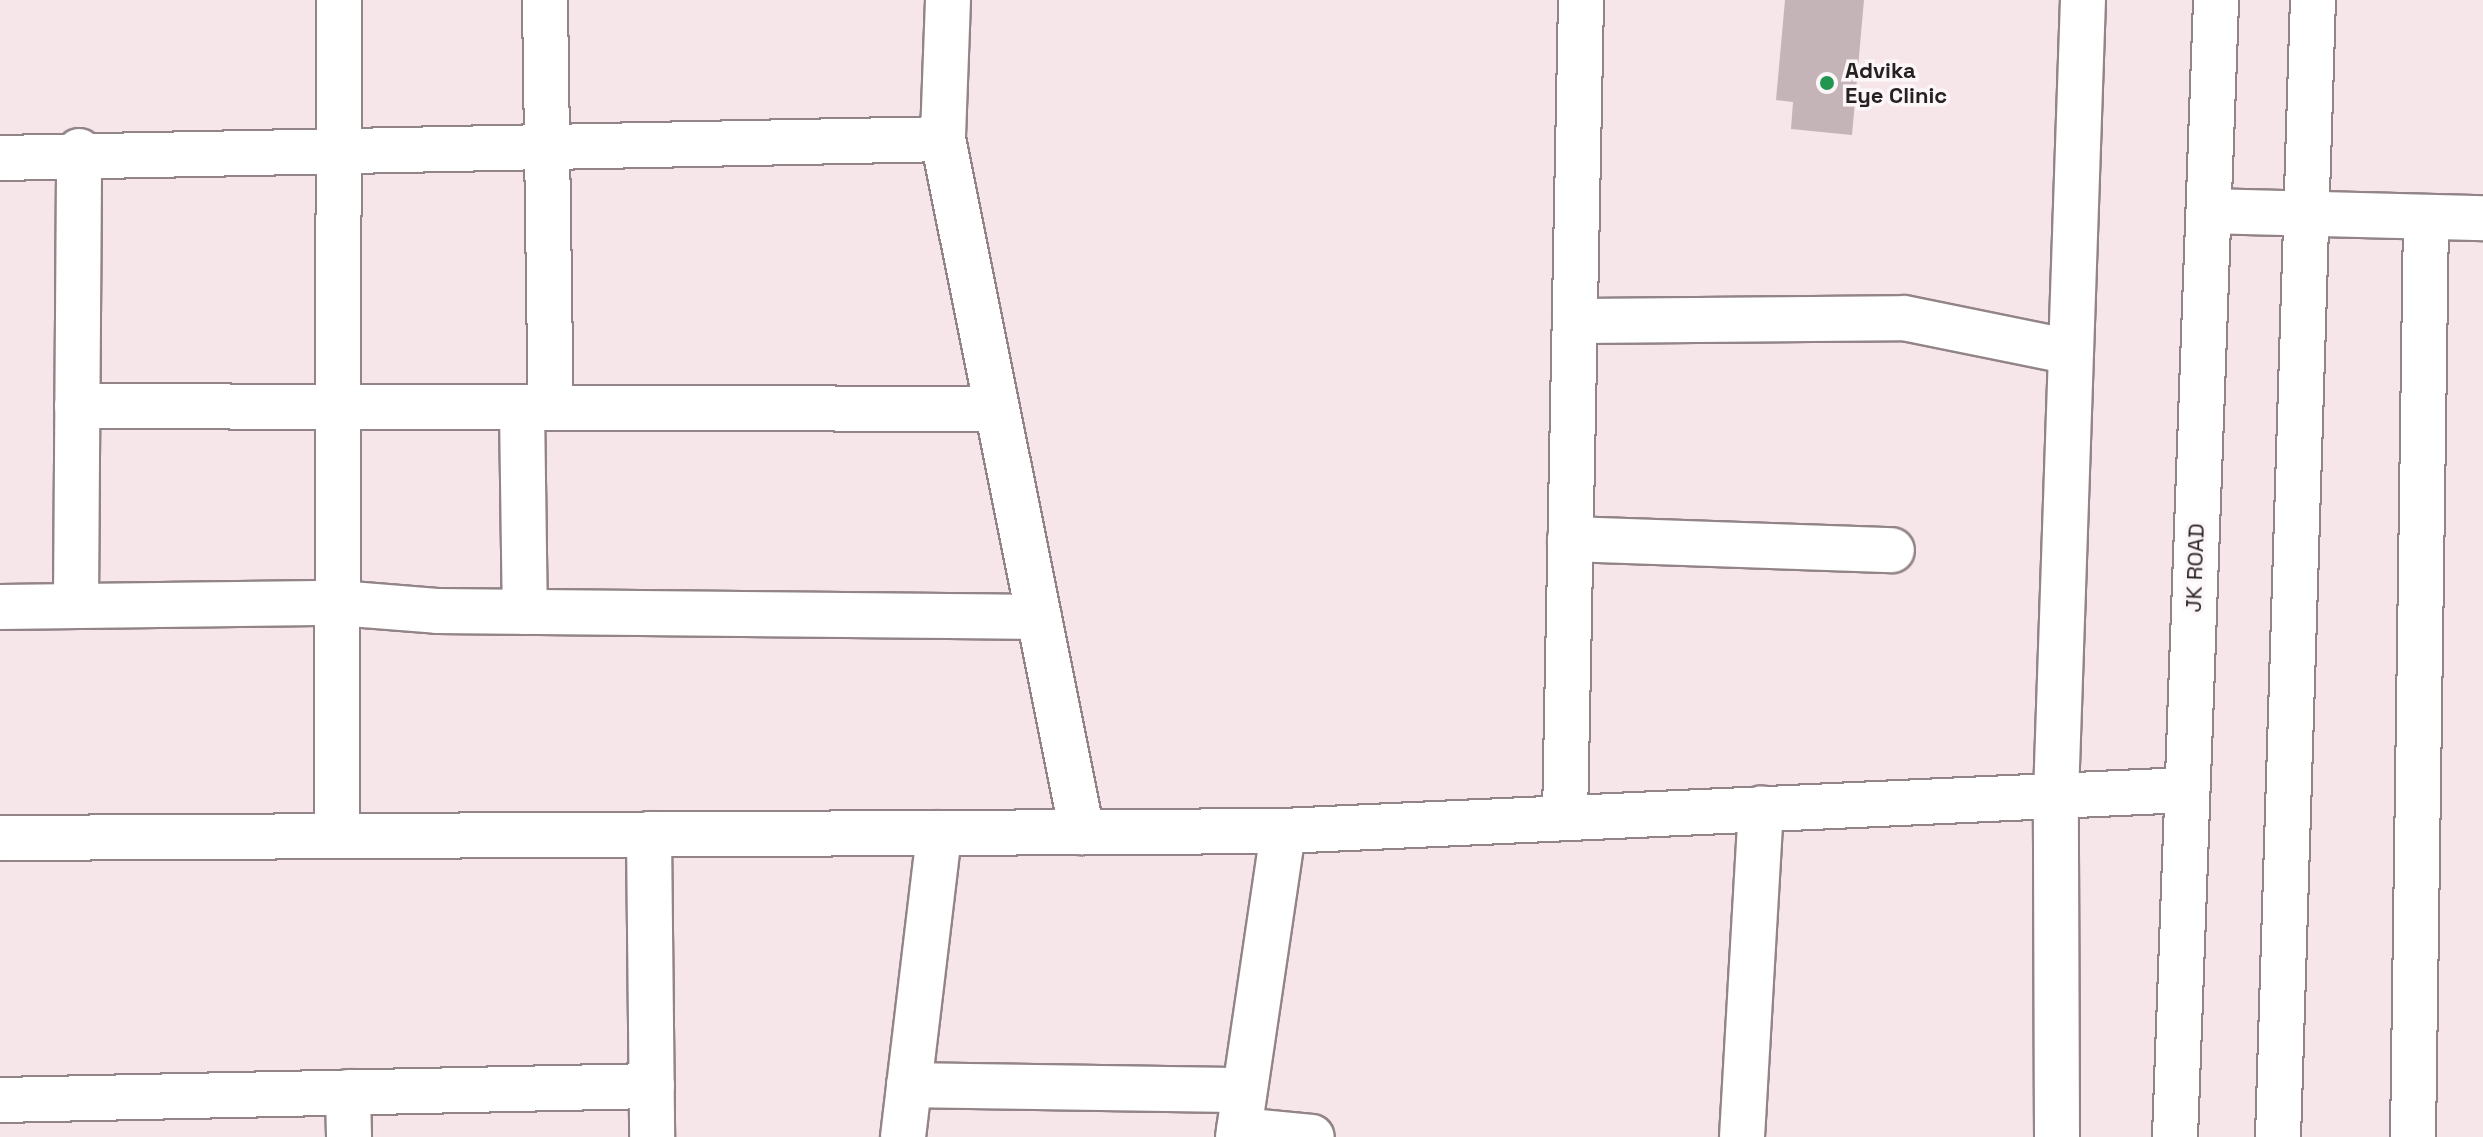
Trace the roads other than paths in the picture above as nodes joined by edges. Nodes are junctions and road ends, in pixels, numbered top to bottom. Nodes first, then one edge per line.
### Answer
1 (339, 0) edge
2 (545, 0) edge
3 (948, 0) edge
4 (1581, 0) edge
5 (2083, 0) edge
6 (2216, 0) edge
7 (2313, 0) edge
8 (943, 139) junction
9 (547, 144) junction
10 (339, 147) junction
11 (79, 151) junction
12 (0, 158) edge
13 (2209, 211) junction
14 (2307, 216) junction
15 (2426, 217) junction
16 (2483, 218) edge
17 (1575, 321) junction
18 (2071, 352) junction
19 (77, 406) junction
20 (338, 407) junction
21 (536, 408) junction
22 (997, 409) junction
23 (1570, 539) junction
24 (1892, 550) dead end
25 (76, 603) junction
26 (338, 603) junction
27 (0, 607) edge
28 (525, 612) junction
29 (1039, 617) junction
30 (2187, 790) junction
31 (2056, 796) junction
32 (1761, 809) junction
33 (1565, 818) junction
34 (1283, 831) junction
35 (1082, 832) junction
36 (939, 833) junction
37 (649, 834) junction
38 (337, 836) junction
39 (0, 838) edge
40 (909, 1085) junction
41 (652, 1086) junction
42 (348, 1092) junction
43 (0, 1100) edge
44 (1240, 1119) edge
45 (349, 1137) edge
46 (652, 1137) edge
47 (903, 1137) edge
48 (1312, 1137) edge
49 (1742, 1137) edge
50 (2057, 1137) edge
51 (2175, 1137) edge
52 (2278, 1137) edge
53 (2413, 1137) edge

1 - 10 street
2 - 9 street
3 - 8 street
4 - 17 street
5 - 18 street
6 - 13 street, JK ROAD
7 - 14 street
8 - 9 street
8 - 22 street
9 - 10 street
9 - 21 street
10 - 11 street
10 - 20 street
11 - 12 street
11 - 19 street
13 - 14 street
13 - 30 street, JK ROAD
14 - 15 street
14 - 52 street
15 - 16 street
15 - 53 street
17 - 18 street
17 - 23 street
18 - 31 street
19 - 20 street
19 - 25 street
20 - 21 street
20 - 26 street
21 - 22 street
21 - 28 street
22 - 29 street
23 - 24 street
23 - 33 street
25 - 26 street
25 - 27 street
26 - 28 street
26 - 38 street
28 - 29 street
29 - 35 street
30 - 31 street
30 - 51 street, JK ROAD
31 - 32 street
31 - 50 street
32 - 33 street
32 - 49 street
33 - 34 street
34 - 35 street
34 - 44 street
35 - 36 street
36 - 37 street
36 - 40 street
37 - 38 street
37 - 41 street
38 - 39 street
40 - 44 street
40 - 47 street
41 - 42 street
41 - 46 street
42 - 43 street
42 - 45 street
44 - 48 street

